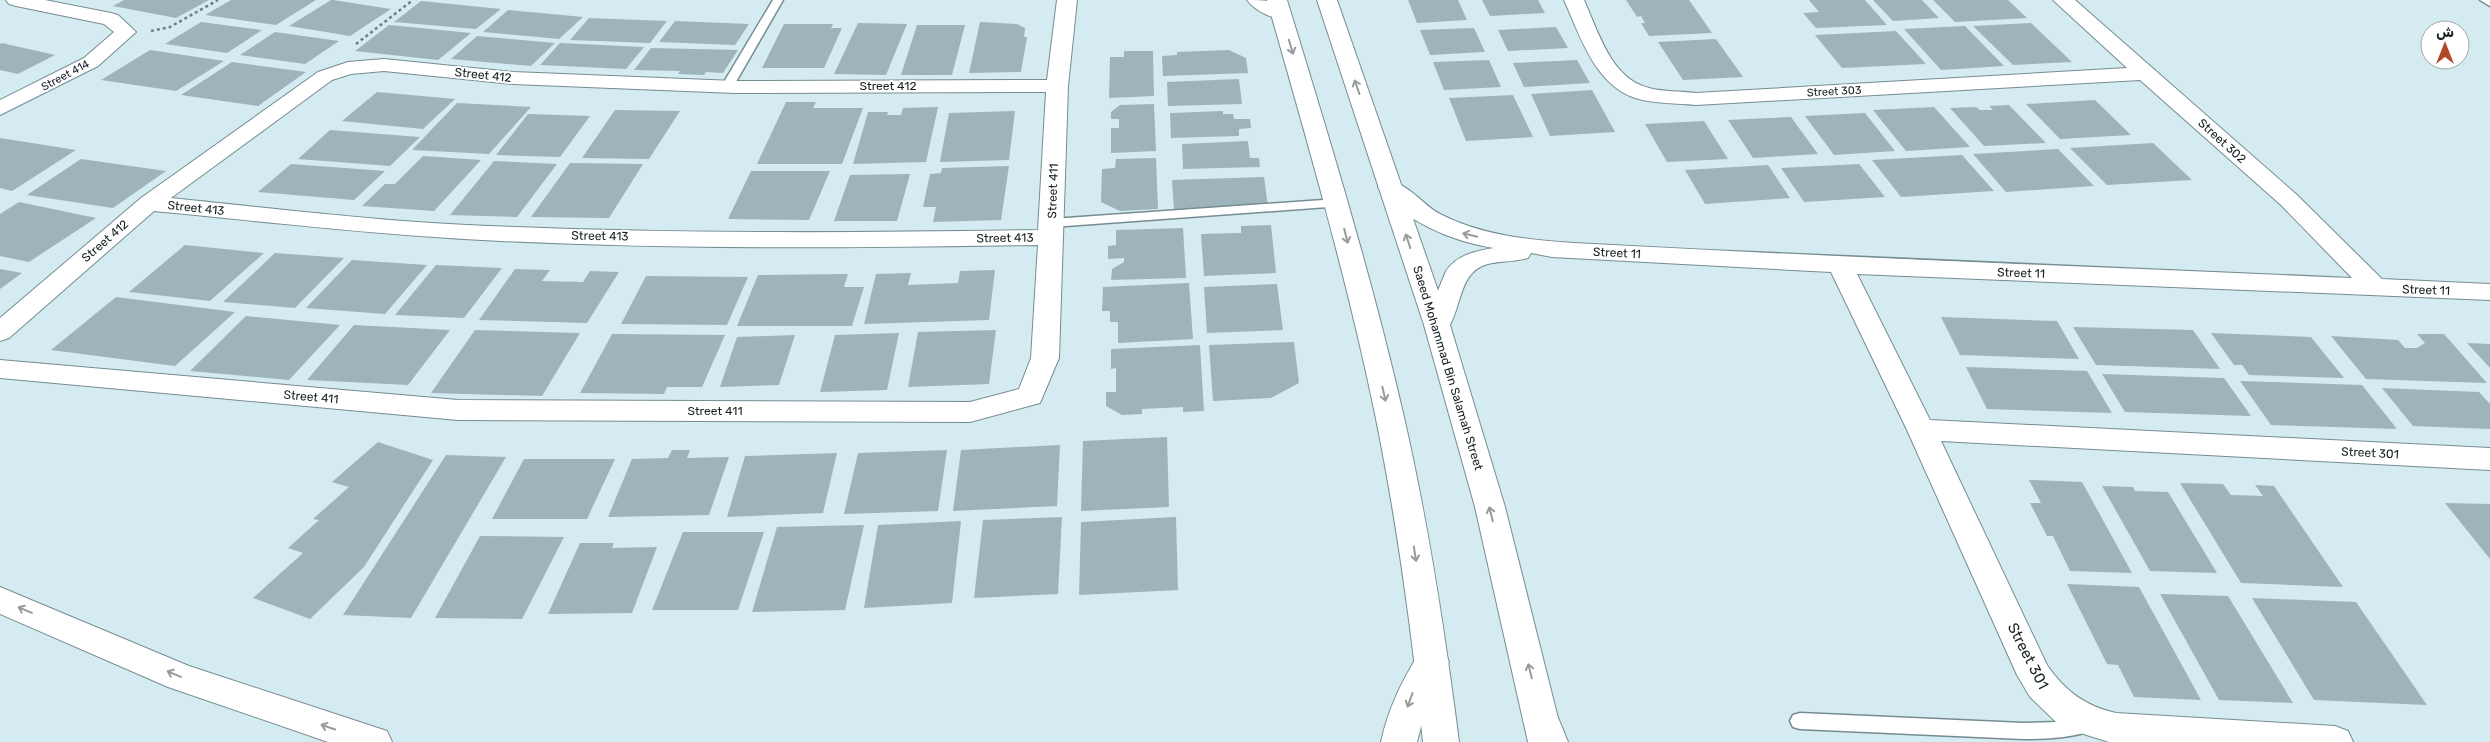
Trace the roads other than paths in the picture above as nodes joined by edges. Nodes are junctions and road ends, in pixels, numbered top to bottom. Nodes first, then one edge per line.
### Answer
1 (16, 0) edge
2 (778, 0) edge
3 (1067, 0) edge
4 (1257, 0) edge
5 (1327, 0) edge
6 (1574, 0) edge
7 (2063, 0) edge
8 (2485, 0) edge
9 (2490, 3) edge
10 (1279, 7) edge
11 (2145, 73) junction
12 (1056, 86) junction
13 (727, 87) junction
14 (0, 108) edge
15 (1390, 187) junction
16 (149, 203) junction
17 (1337, 203) junction
18 (1052, 230) junction
19 (1552, 249) junction
20 (1840, 265) junction
21 (2376, 288) junction
22 (2490, 292) edge
23 (1437, 325) junction
24 (0, 332) edge
25 (0, 369) edge
26 (1921, 430) junction
27 (2490, 459) edge
28 (0, 600) edge
29 (1432, 662) junction
30 (1800, 720) dead end
31 (2091, 724) junction
32 (1546, 734) edge
33 (374, 742) edge
34 (1399, 742) edge
35 (1441, 742) edge
36 (2335, 742) edge

1 - 14 street, Street 414
2 - 13 lane
3 - 12 street, Street 411
4 - 10 street
15 -> 5 street, Saeed Mohammad Bin Salamah Street
6 - 11 street, Street 303
7 - 11 street, Street 302
8 - 9 lane
10 -> 17 street
11 - 21 street, Street 302
12 - 13 street, Street 412
12 - 18 street, Street 411
13 - 16 street, Street 412
19 -> 15 street, Street 11
23 -> 15 street, Saeed Mohammad Bin Salamah Street
16 - 18 street, Street 413
16 - 24 street, Street 412
17 - 18 lane
17 -> 29 street
18 - 25 street, Street 411
19 - 20 street, Street 11
19 - 23 street, Street 11
20 - 21 street, Street 11
20 - 26 street, Street 301
21 - 22 street, Street 11
32 -> 23 street, Saeed Mohammad Bin Salamah Street
26 - 27 street, Street 301
26 - 31 street, Street 301
33 -> 28 street
29 -> 34 street
29 - 35 street
30 - 31 lane
31 - 36 street, Street 301

